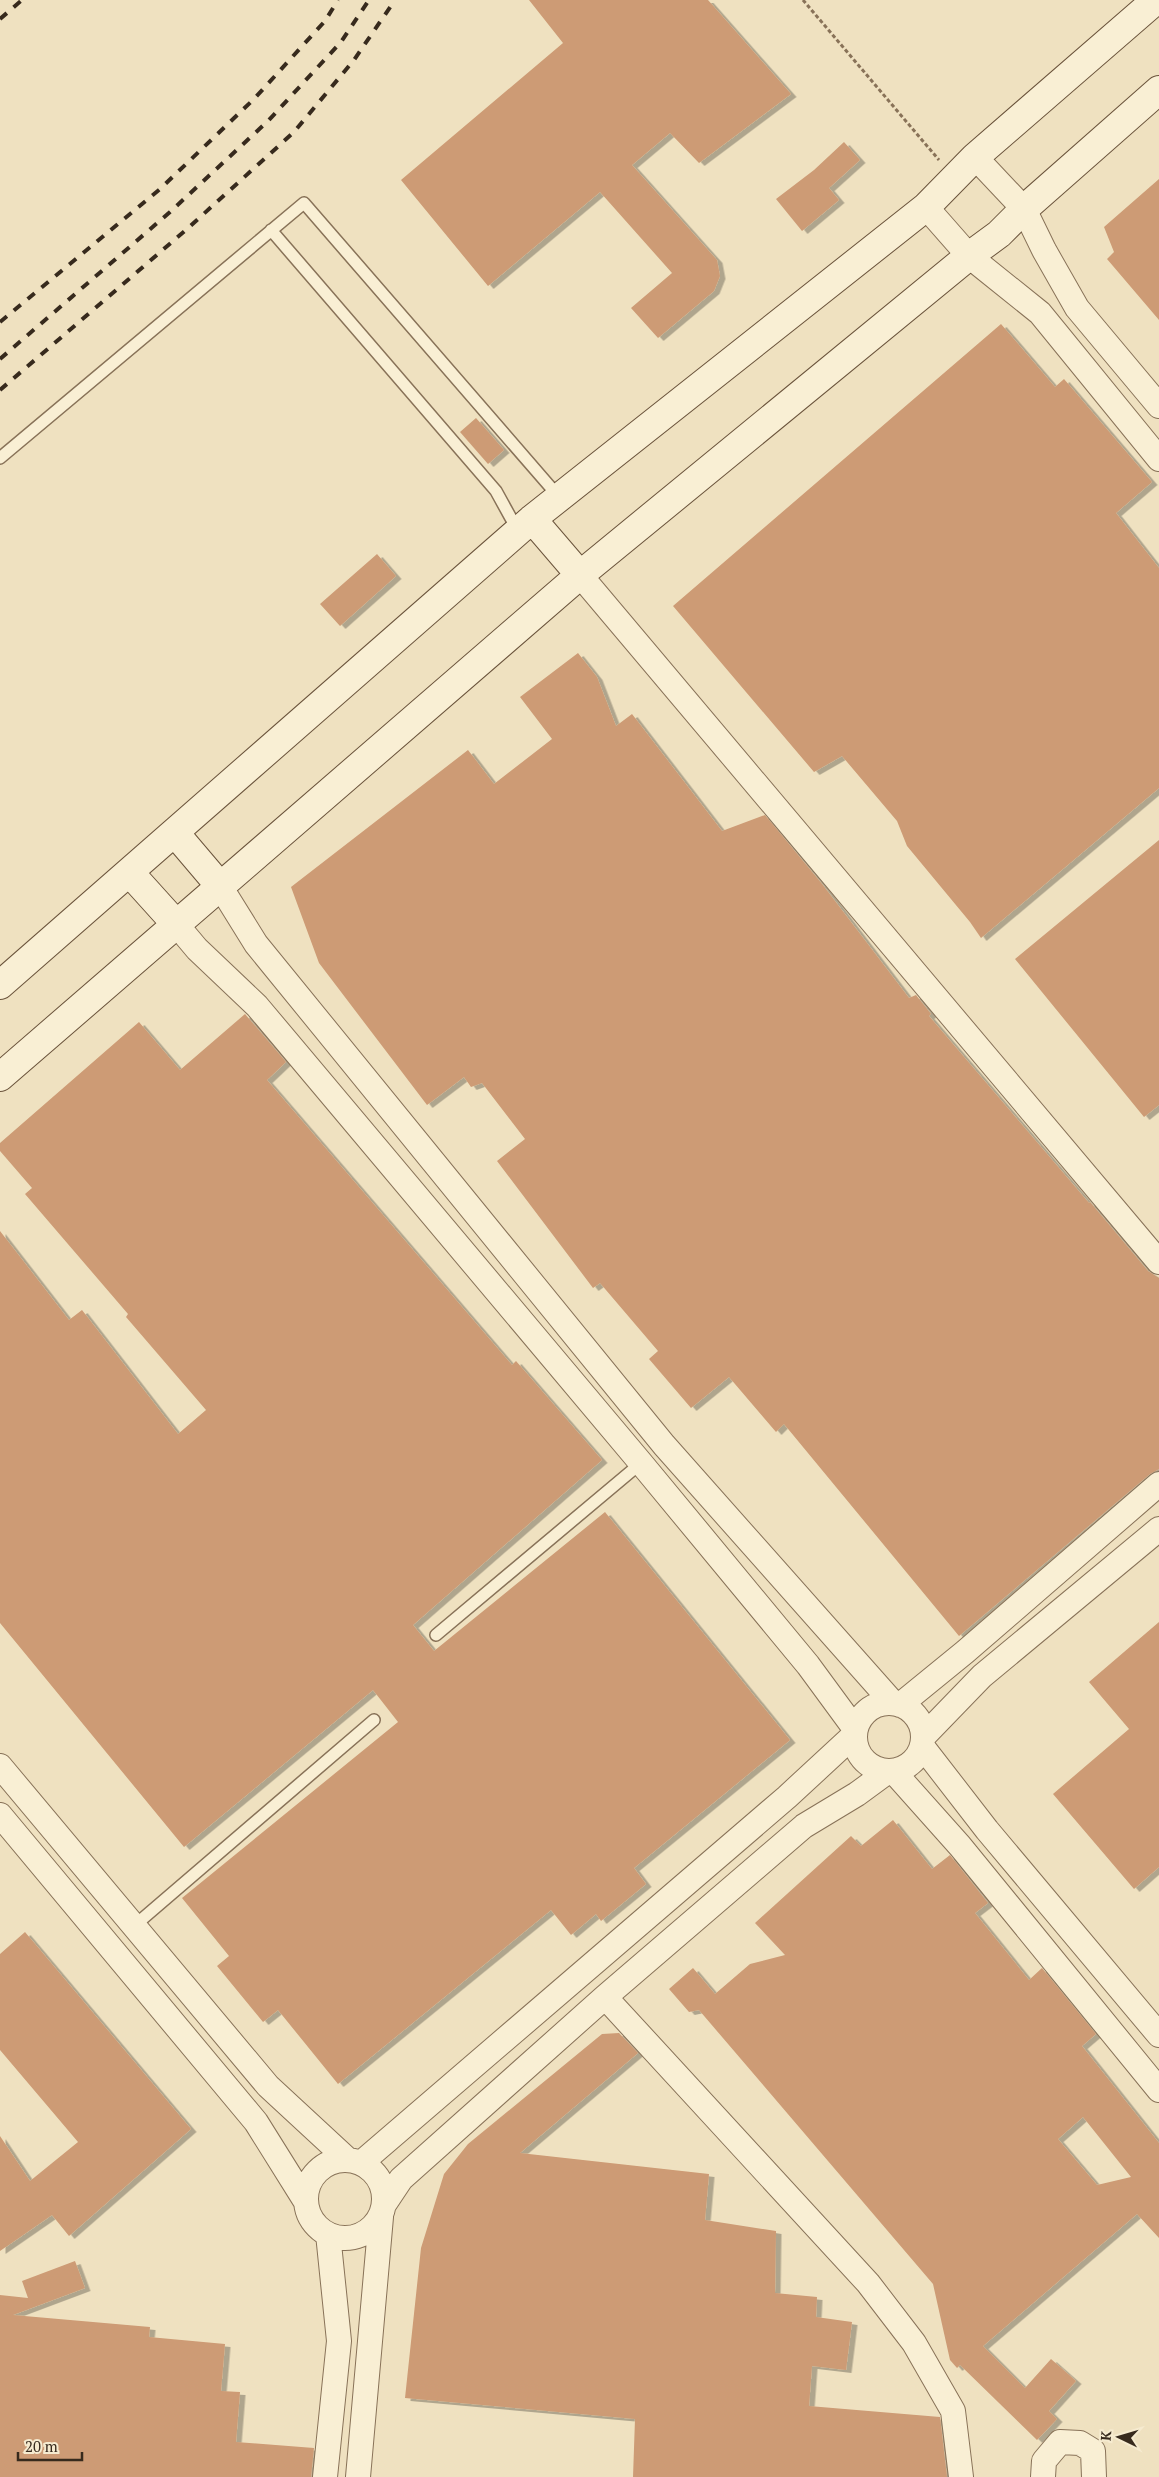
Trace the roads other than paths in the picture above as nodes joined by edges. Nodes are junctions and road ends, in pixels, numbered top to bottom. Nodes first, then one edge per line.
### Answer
1 (1156, 0) edge
2 (1159, 90) edge
3 (975, 157) junction
4 (926, 207) junction
5 (1024, 209) junction
6 (271, 230) junction
7 (969, 256) junction
8 (1159, 406) edge
9 (0, 458) edge
10 (1159, 459) edge
11 (559, 497) junction
12 (525, 526) junction
13 (580, 575) junction
14 (175, 833) junction
15 (130, 873) junction
16 (220, 886) junction
17 (176, 924) junction
18 (0, 985) edge
19 (0, 1077) edge
20 (1159, 1262) edge
21 (664, 1445) junction
22 (641, 1463) junction
23 (1159, 1484) edge
24 (1159, 1529) edge
25 (436, 1634) dead end
26 (896, 1704) junction
27 (374, 1720) dead end
28 (855, 1732) junction
29 (923, 1741) junction
30 (0, 1766) edge
31 (890, 1772) junction
32 (0, 1815) edge
33 (91, 1874) junction
34 (67, 1896) junction
35 (134, 1926) junction
36 (1103, 1967) junction
37 (1077, 1990) junction
38 (605, 1997) junction
39 (1159, 2035) edge
40 (1159, 2090) edge
41 (355, 2161) junction
42 (306, 2202) junction
43 (383, 2210) junction
44 (328, 2234) junction
45 (325, 2477) edge
46 (358, 2477) edge
47 (961, 2477) edge
48 (1043, 2477) edge
49 (1094, 2477) edge

1 - 3 street
2 - 5 street
3 - 4 street
3 - 5 street
4 - 7 street
4 - 11 street
5 - 7 street
5 - 8 street
6 - 9 lane
6 - 11 lane
6 - 12 lane
7 - 10 street
7 - 13 street
11 - 12 street
12 - 13 street
12 - 14 street
13 - 16 street
13 - 20 street
14 - 15 street
14 - 16 street
15 - 17 street
15 - 18 street
16 - 17 street
16 - 21 street
17 - 19 street
17 - 22 street
21 - 22 street
21 - 26 street
22 - 25 lane
22 - 28 street
23 - 26 street
24 - 29 street
26 - 28 street
26 - 29 street
27 - 35 lane
28 - 31 street
28 - 41 street
29 - 31 street
29 - 36 street
30 - 33 street
31 - 37 street
31 - 38 street
32 - 34 street
33 - 34 street
33 - 35 street
34 - 42 street
35 - 41 street
36 - 37 street
36 - 39 street
37 - 40 street
38 - 43 street
38 - 47 street
41 - 42 street
41 - 43 street
42 - 44 street
43 - 44 street
43 - 46 street
44 - 45 street
48 - 49 street

